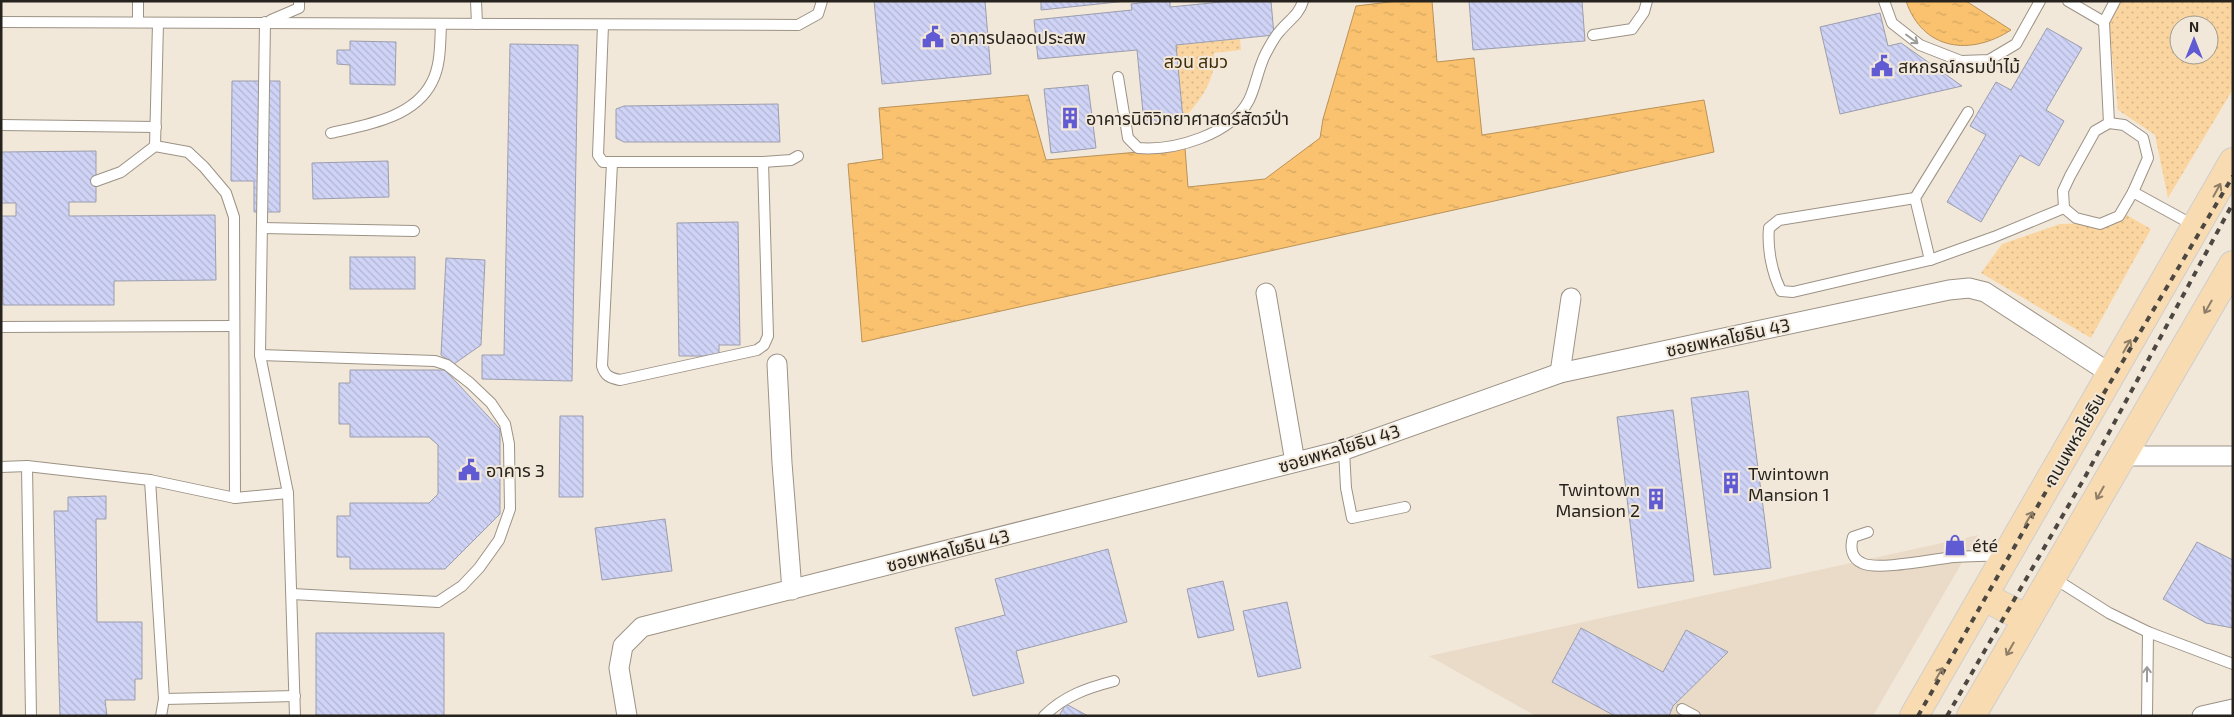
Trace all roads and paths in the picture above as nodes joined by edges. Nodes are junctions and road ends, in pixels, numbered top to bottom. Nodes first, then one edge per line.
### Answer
1 (138, 1) edge
2 (299, 1) edge
3 (476, 1) edge
4 (822, 1) edge
5 (1303, 1) edge
6 (1647, 1) edge
7 (1884, 1) edge
8 (2040, 1) edge
9 (2068, 1) edge
10 (2115, 1) edge
11 (1, 22) edge
12 (138, 22) junction
13 (266, 22) junction
14 (2104, 22) junction
15 (158, 23) junction
16 (441, 24) junction
17 (476, 24) junction
18 (603, 25) junction
19 (1593, 35) dead end
20 (1118, 77) dead end
21 (1968, 112) dead end
22 (2109, 123) junction
23 (1, 125) edge
24 (156, 127) junction
25 (331, 133) dead end
26 (155, 146) junction
27 (798, 156) dead end
28 (763, 162) junction
29 (2233, 162) edge
30 (612, 163) junction
31 (96, 181) dead end
32 (2134, 192) junction
33 (1915, 198) junction
34 (2064, 208) junction
35 (2196, 226) junction
36 (262, 228) junction
37 (414, 231) dead end
38 (1930, 260) junction
39 (2233, 265) edge
40 (1266, 293) dead end
41 (1571, 298) dead end
42 (234, 326) junction
43 (1, 327) edge
44 (260, 355) junction
45 (777, 364) dead end
46 (1560, 373) junction
47 (2111, 374) junction
48 (1344, 450) junction
49 (2121, 456) junction
50 (2233, 456) edge
51 (1295, 462) junction
52 (27, 466) junction
53 (1, 467) edge
54 (150, 480) junction
55 (288, 494) junction
56 (235, 498) junction
57 (1406, 507) dead end
58 (1868, 532) dead end
59 (2007, 555) junction
60 (2051, 576) junction
61 (792, 590) junction
62 (292, 594) junction
63 (1984, 596) junction
64 (2027, 619) junction
65 (2148, 632) junction
66 (2233, 664) edge
67 (1114, 681) dead end
68 (295, 696) junction
69 (164, 699) junction
70 (1682, 709) dead end
71 (2233, 709) edge
72 (31, 716) edge
73 (161, 716) edge
74 (295, 716) edge
75 (627, 716) edge
76 (1044, 716) edge
77 (1695, 716) edge
78 (1914, 716) edge
79 (1971, 716) edge
80 (2147, 716) edge
81 (2202, 716) edge

1 - 12 lane
2 - 13 lane
3 - 17 lane
4 - 18 lane
5 - 20 lane
6 - 19 lane
7 -> 8 lane
9 - 14 lane
10 - 14 lane
11 - 12 lane
12 - 15 lane
13 - 15 lane
13 - 16 lane
13 - 36 lane
14 - 22 lane
15 - 24 lane
16 - 17 lane
16 - 25 lane
17 - 18 lane
18 - 30 lane
21 - 33 lane
22 - 32 lane
22 - 34 lane
23 - 24 lane
24 - 26 lane
26 - 31 lane
26 - 42 lane
27 - 28 lane
28 - 30 lane
28 - 30 lane
35 -> 29 main road, ถนนพหลโยธิน
32 - 34 lane
32 - 35 lane
33 - 38 lane
33 - 38 lane
34 - 38 lane
47 -> 35 main road, ถนนพหลโยธิน
36 - 37 lane
36 - 44 lane
39 -> 49 main road
40 - 51 street
41 - 46 street
42 - 43 lane
42 - 56 lane
44 - 55 lane
44 - 62 lane
45 - 61 street
46 - 47 street, ซอยพหลโยธิน 43
46 - 48 street, ซอยพหลโยธิน 43
59 -> 47 main road, ถนนพหลโยธิน
48 - 51 street, ซอยพหลโยธิน 43
48 - 57 lane
49 - 50 street
49 -> 60 main road
51 - 61 street, ซอยพหลโยธิน 43
52 - 53 lane
52 - 54 lane
52 - 72 lane
54 - 56 lane
54 - 69 lane
55 - 56 lane
55 - 62 lane
58 - 59 lane
59 - 63 main road, ถนนพหลโยธิน
60 - 64 main road
60 - 65 lane
61 - 75 street, ซอยพหลโยธิน 43
62 - 68 lane
63 - 64 main road
78 -> 63 main road, ถนนพหลโยธิน
64 -> 79 main road
65 - 66 lane
80 -> 65 lane
67 - 76 lane
68 - 69 lane
68 - 74 lane
69 - 73 lane
70 - 77 lane
71 - 81 street

